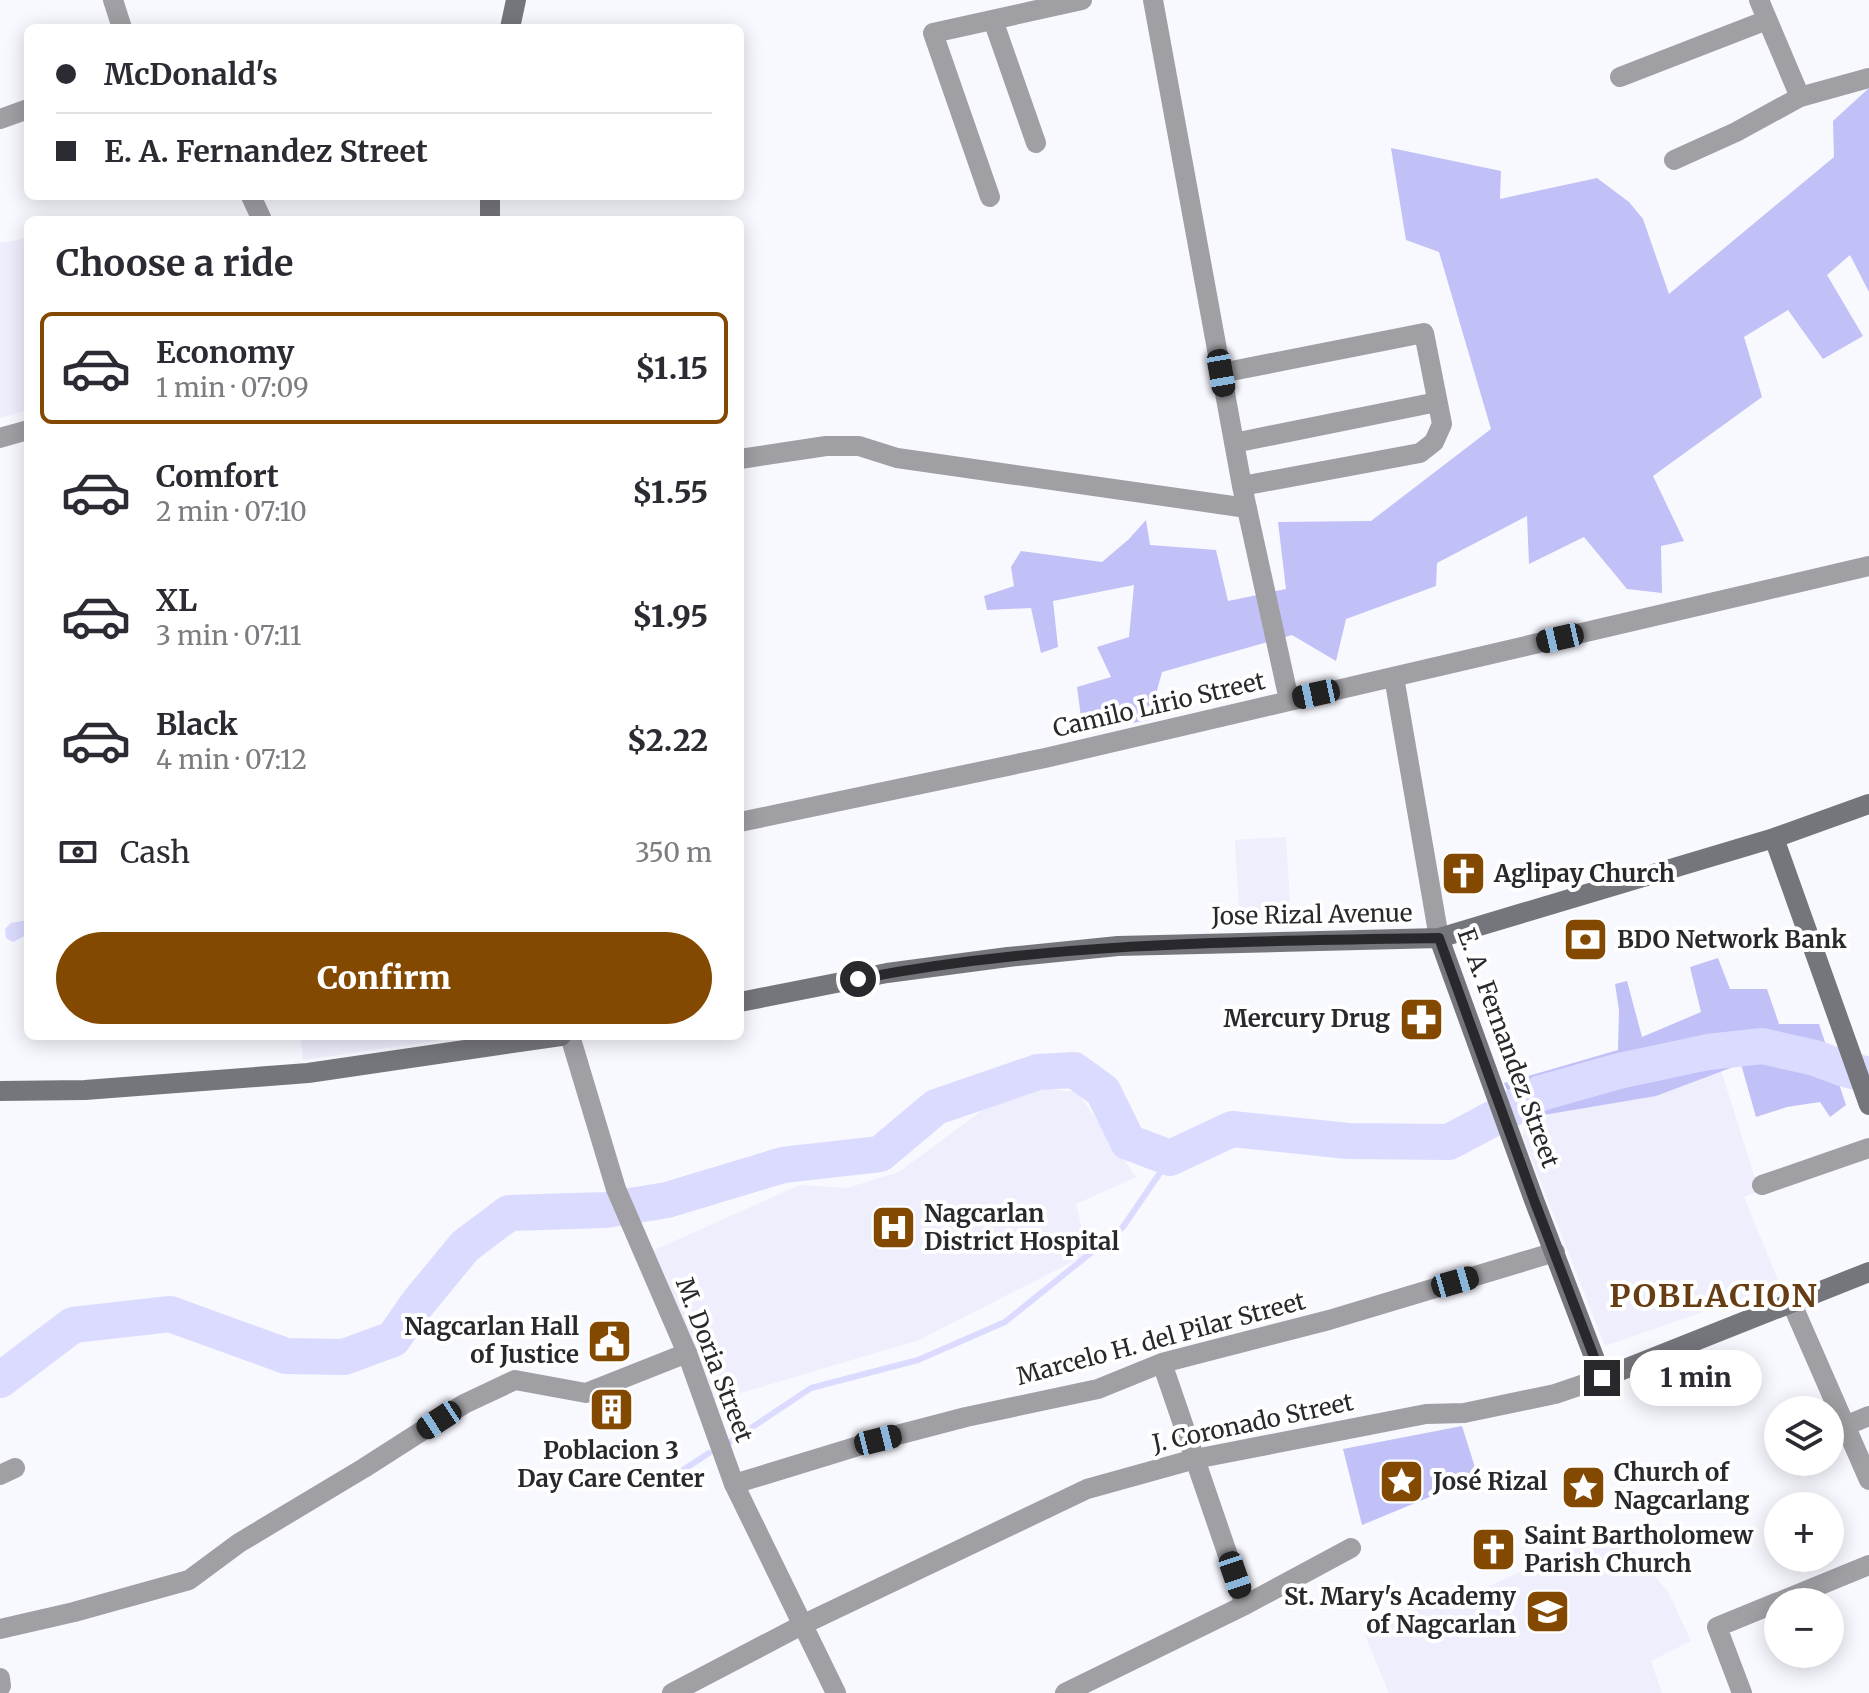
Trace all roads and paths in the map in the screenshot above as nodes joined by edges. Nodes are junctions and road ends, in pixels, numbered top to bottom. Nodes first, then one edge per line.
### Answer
1 (113, 0) edge
2 (516, 0) edge
3 (1082, 0) edge
4 (1153, 0) edge
5 (1759, 0) edge
6 (993, 20) junction
7 (1767, 20) junction
8 (121, 24) edge
9 (511, 24) edge
10 (1620, 77) dead end
11 (1869, 78) edge
12 (1800, 97) junction
13 (24, 110) edge
14 (0, 119) edge
15 (1036, 143) dead end
16 (1674, 160) dead end
17 (990, 197) dead end
18 (1221, 373) junction
19 (1437, 402) junction
20 (24, 431) edge
21 (0, 438) edge
22 (1234, 443) junction
23 (744, 458) edge
24 (1242, 486) junction
25 (1247, 508) junction
26 (1869, 566) edge
27 (1394, 677) junction
28 (1289, 700) junction
29 (1869, 804) edge
30 (744, 821) edge
31 (1774, 838) junction
32 (1439, 938) junction
33 (744, 1001) edge
34 (534, 1040) edge
35 (571, 1040) edge
36 (0, 1091) edge
37 (1869, 1105) edge
38 (1869, 1148) edge
39 (1762, 1185) dead end
40 (1555, 1252) junction
41 (1869, 1272) edge
42 (1792, 1304) junction
43 (687, 1353) junction
44 (1162, 1363) junction
45 (1602, 1378) junction
46 (1869, 1416) edge
47 (1845, 1426) junction
48 (1195, 1459) junction
49 (1869, 1480) edge
50 (734, 1484) junction
51 (1351, 1548) dead end
52 (1869, 1565) edge
53 (1812, 1588) edge
54 (1245, 1605) junction
55 (1764, 1608) edge
56 (802, 1625) junction
57 (0, 1629) edge
58 (672, 1693) edge
59 (836, 1693) edge
60 (1065, 1693) edge
61 (1742, 1693) edge

1 - 8 street
2 - 9 main road
3 - 6 street
4 - 18 street
5 - 7 street
6 - 15 street
6 - 17 street
7 - 10 street
7 - 12 street
11 - 12 street
12 - 16 street
13 - 14 street
18 - 19 street
18 - 22 street
19 - 22 street
19 - 24 street
20 - 21 street
22 - 24 street
23 - 25 street
24 - 25 street
25 - 28 street
26 - 27 street, Camilo Lirio Street
27 - 28 street, Camilo Lirio Street
27 - 32 street, E. A. Fernandez Street
28 - 30 street, Camilo Lirio Street
29 - 31 main road, Jose Rizal Avenue
31 - 32 main road, Jose Rizal Avenue
31 - 37 main road
32 - 33 main road, Jose Rizal Avenue
32 - 40 main road, E. A. Fernandez Street
34 - 36 main road
35 - 43 street, M. Doria Street
38 - 39 street
40 - 44 street, Marcelo H. del Pilar Street
40 - 45 main road, E. A. Fernandez Street
41 - 42 main road, J. Coronado Street
42 - 45 main road, J. Coronado Street
42 - 47 street
43 - 50 street, M. Doria Street
43 - 57 street
44 - 48 street
44 - 50 street, Marcelo H. del Pilar Street
45 - 48 street, J. Coronado Street
46 - 47 street
47 - 49 street
48 - 54 street
48 - 56 street, J. Coronado Street
50 - 56 street, M. Doria Street
51 - 54 street
52 - 53 street
54 - 60 street
55 - 61 street
56 - 58 street, J. Coronado Street
56 - 59 street, M. Doria Street

